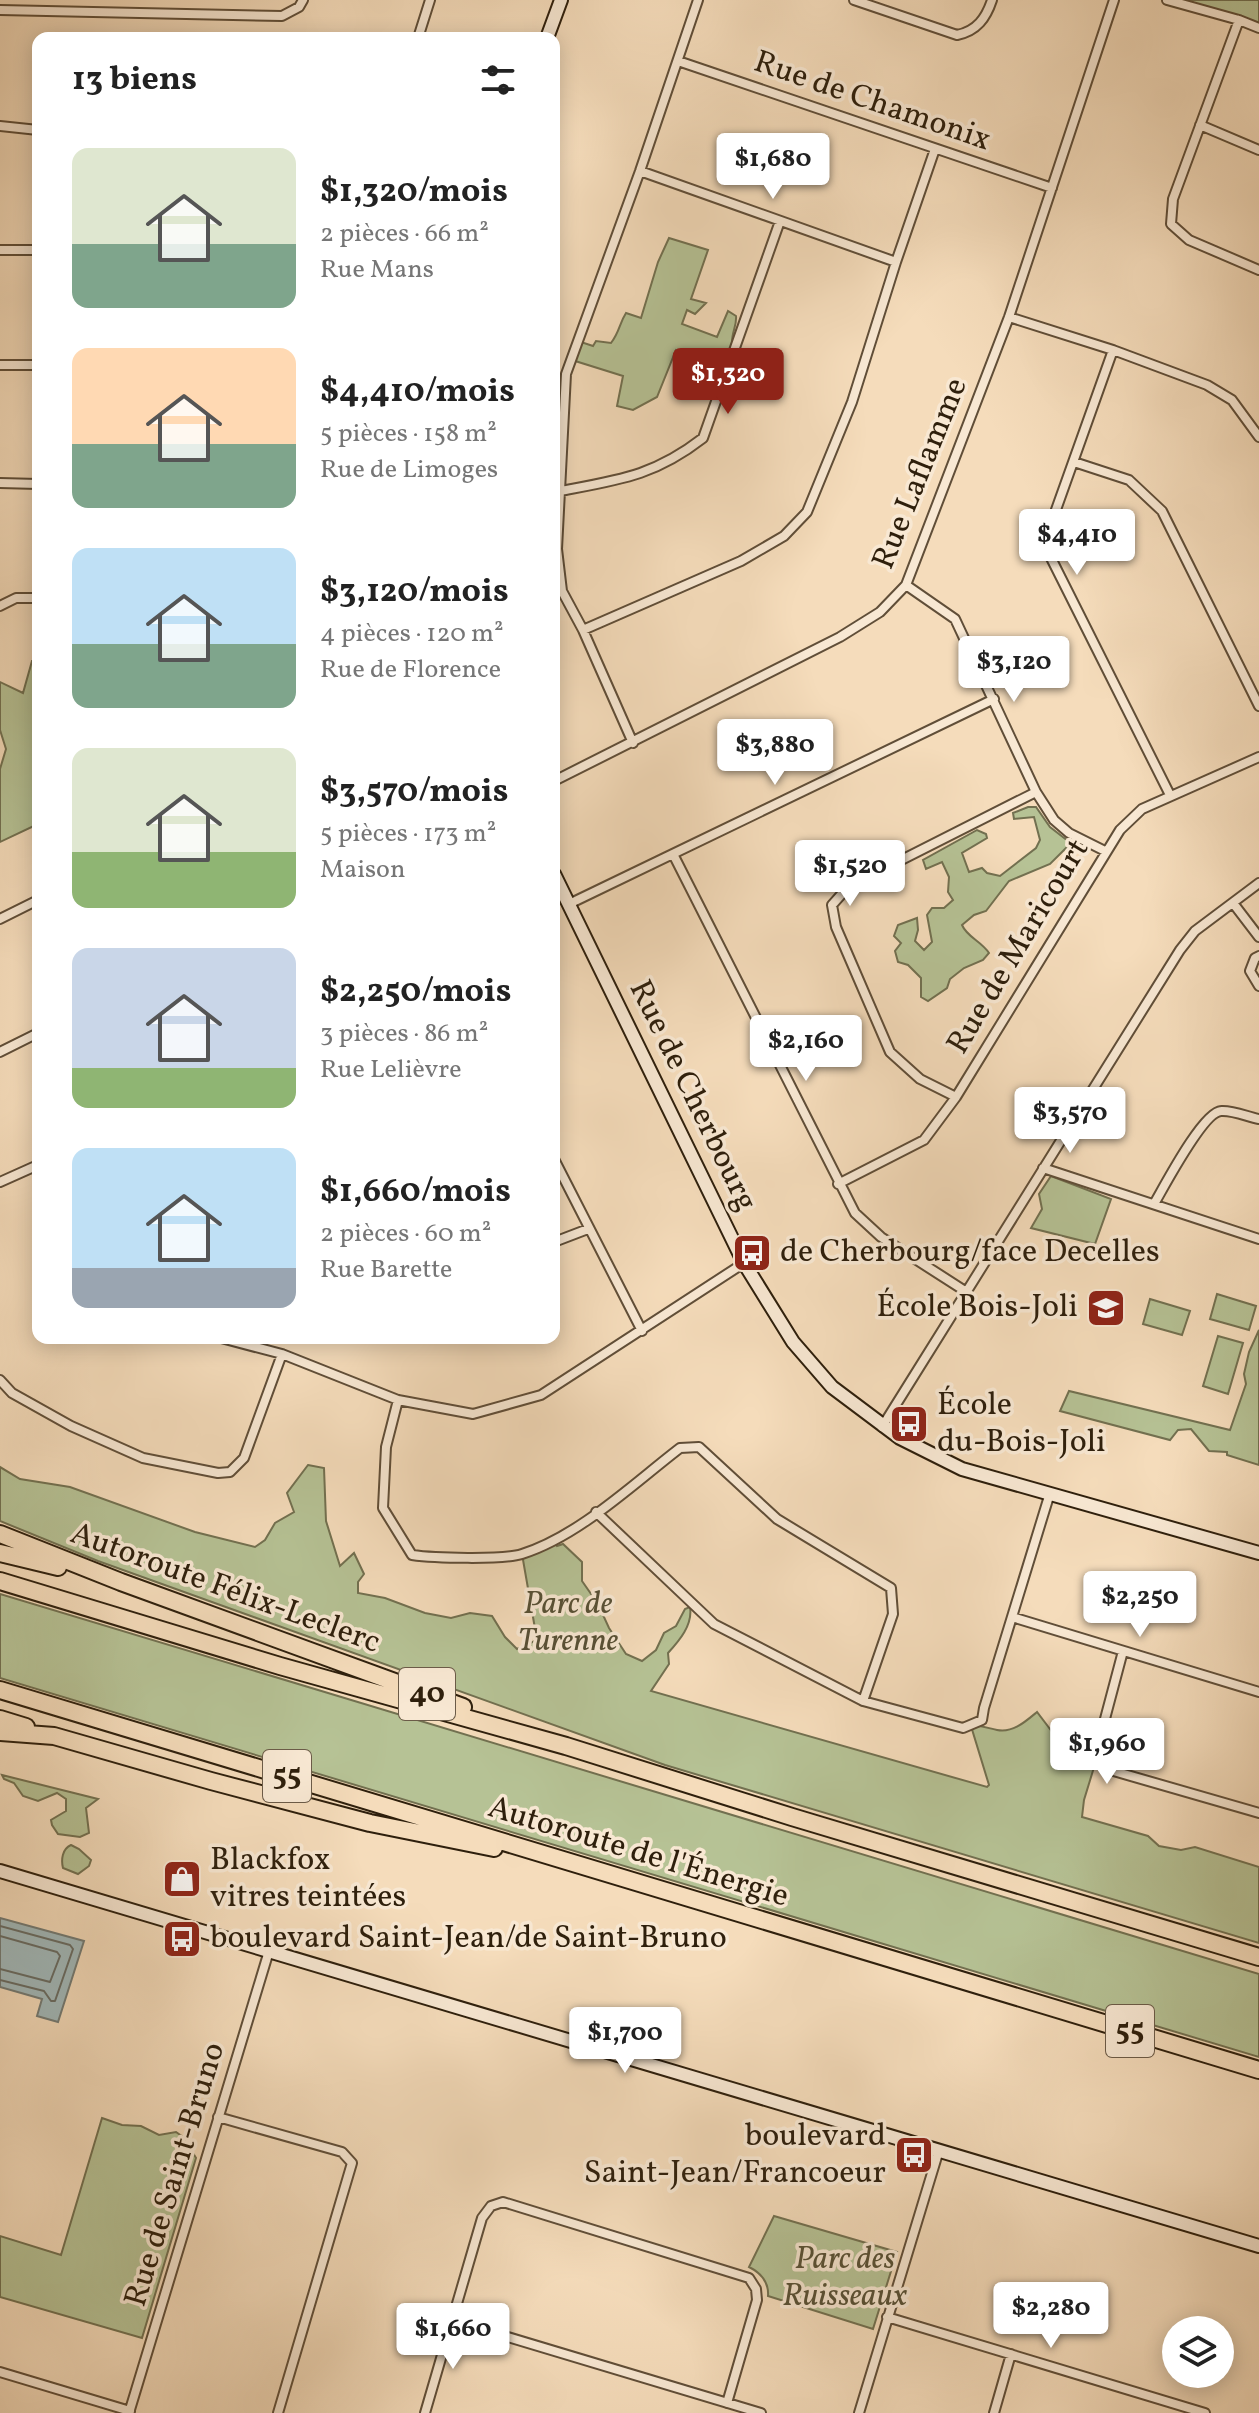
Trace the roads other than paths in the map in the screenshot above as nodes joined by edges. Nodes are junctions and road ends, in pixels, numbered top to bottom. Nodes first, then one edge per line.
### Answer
1 (303, 0) edge
2 (430, 0) edge
3 (561, 0) edge
4 (698, 0) edge
5 (854, 0) edge
6 (992, 0) edge
7 (1114, 0) edge
8 (1167, 0) edge
9 (0, 10) edge
10 (1239, 20) junction
11 (1259, 28) edge
12 (420, 32) edge
13 (549, 32) edge
14 (678, 61) junction
15 (1200, 125) junction
16 (0, 126) edge
17 (32, 129) edge
18 (935, 149) junction
19 (1259, 150) edge
20 (640, 171) junction
21 (1052, 188) junction
22 (780, 221) junction
23 (0, 250) edge
24 (32, 250) edge
25 (896, 262) junction
26 (1259, 270) edge
27 (1009, 317) junction
28 (1113, 350) junction
29 (0, 365) edge
30 (32, 365) edge
31 (1259, 437) edge
32 (1074, 462) junction
33 (0, 483) edge
34 (32, 484) edge
35 (560, 491) joint
36 (560, 574) edge
37 (906, 585) junction
38 (32, 598) edge
39 (0, 606) edge
40 (583, 630) junction
41 (994, 699) junction
42 (1259, 706) edge
43 (633, 743) junction
44 (1259, 757) edge
45 (560, 778) edge
46 (1036, 792) junction
47 (1170, 795) junction
48 (1105, 851) junction
49 (673, 854) junction
50 (1259, 883) edge
51 (560, 886) edge
52 (32, 903) edge
53 (1233, 903) junction
54 (569, 904) junction
55 (0, 919) edge
56 (1259, 937) edge
57 (1259, 956) edge
58 (1259, 986) edge
59 (32, 1036) edge
60 (0, 1052) edge
61 (956, 1097) junction
62 (1259, 1119) edge
63 (32, 1168) edge
64 (1043, 1168) junction
65 (560, 1171) edge
66 (0, 1182) edge
67 (838, 1184) junction
68 (1154, 1204) junction
69 (588, 1229) junction
70 (1259, 1239) edge
71 (560, 1240) edge
72 (744, 1263) junction
73 (965, 1291) junction
74 (642, 1331) junction
75 (244, 1344) edge
76 (282, 1354) junction
77 (0, 1380) edge
78 (398, 1400) junction
79 (882, 1427) junction
80 (1050, 1493) junction
81 (596, 1512) junction
82 (0, 1534) edge
83 (0, 1553) edge
84 (1259, 1553) edge
85 (0, 1581) edge
86 (121, 1582) junction
87 (1012, 1617) junction
88 (1123, 1651) junction
89 (0, 1690) edge
90 (1259, 1692) edge
91 (863, 1701) junction
92 (0, 1719) edge
93 (0, 1732) edge
94 (54, 1736) junction
95 (566, 1746) junction
96 (1259, 1813) edge
97 (574, 1863) junction
98 (0, 1871) edge
99 (269, 1951) junction
100 (1259, 1957) edge
101 (1259, 2070) edge
102 (218, 2117) junction
103 (939, 2150) junction
104 (1259, 2246) edge
105 (887, 2317) junction
106 (451, 2320) junction
107 (1011, 2354) junction
108 (0, 2372) edge
109 (727, 2403) junction
110 (129, 2412) edge
111 (278, 2413) edge
112 (425, 2413) edge
113 (761, 2413) edge
114 (859, 2413) edge
115 (994, 2413) edge
116 (1205, 2413) edge

1 - 9 street
2 - 12 street
3 - 13 street
4 - 14 street
5 - 6 street
7 - 21 street, Rue Laflamme
8 - 10 street
10 - 11 street
10 - 15 street
14 - 18 street, Rue de Chamonix
14 - 20 street
15 - 19 street
15 - 26 street
16 - 17 street
18 - 21 street, Rue de Chamonix
18 - 25 street
20 - 22 street
20 - 35 street
21 - 27 street, Rue Laflamme
22 - 25 street
22 - 35 street
23 - 24 street
25 - 40 street
27 - 28 street
27 - 37 street, Rue Laflamme
28 - 31 street
28 - 32 street
29 - 30 street
32 - 42 street
32 - 47 street
33 - 34 street
36 - 40 street
37 - 41 street
37 - 43 street, Rue Laflamme
38 - 39 street
40 - 43 street
41 - 46 street
41 - 49 street
43 - 45 street, Rue Laflamme
44 - 47 street, Rue de Maricourt
46 - 48 street
46 - 61 street
47 - 48 street, Rue de Maricourt
48 - 61 street, Rue de Maricourt
49 - 54 street
49 - 67 street
50 - 53 street
51 - 54 street, Rue de Cherbourg
52 - 55 street
53 - 56 street
53 - 64 street
54 - 72 street, Rue de Cherbourg
57 - 58 street
59 - 60 street
61 - 67 street, Rue de Maricourt
62 - 68 street
63 - 66 street
64 - 68 street
64 - 73 street
65 - 69 street
67 - 73 street
68 - 70 street
69 - 71 street
69 - 74 street
72 - 74 street
72 - 79 street, Rue de Cherbourg
73 - 79 street
74 - 78 street
75 - 76 street
76 - 77 street
76 - 78 street
78 - 81 street
79 - 80 street, Rue de Cherbourg
80 - 84 street, Rue de Cherbourg
80 - 87 street
81 - 91 street
81 - 91 street
82 - 86 highway, Autoroute Félix-Leclerc / 40
83 - 86 highway
85 - 95 highway
86 - 95 highway, Autoroute Félix-Leclerc / 40
87 - 88 street
87 - 91 street
88 - 90 street
88 - 96 street
89 - 97 highway, Autoroute de l'Énergie / 55
92 - 94 highway
93 - 94 highway
94 - 97 highway
95 - 100 highway
97 - 101 highway, Autoroute de l'Énergie / 55
98 - 99 street
99 - 102 street, Rue de Saint-Bruno
99 - 103 street
102 - 110 street, Rue de Saint-Bruno
102 - 111 street
103 - 104 street
103 - 105 street
105 - 107 street
105 - 114 street
106 - 109 street
106 - 109 street
106 - 112 street
107 - 115 street
107 - 116 street
108 - 110 street
109 - 113 street

